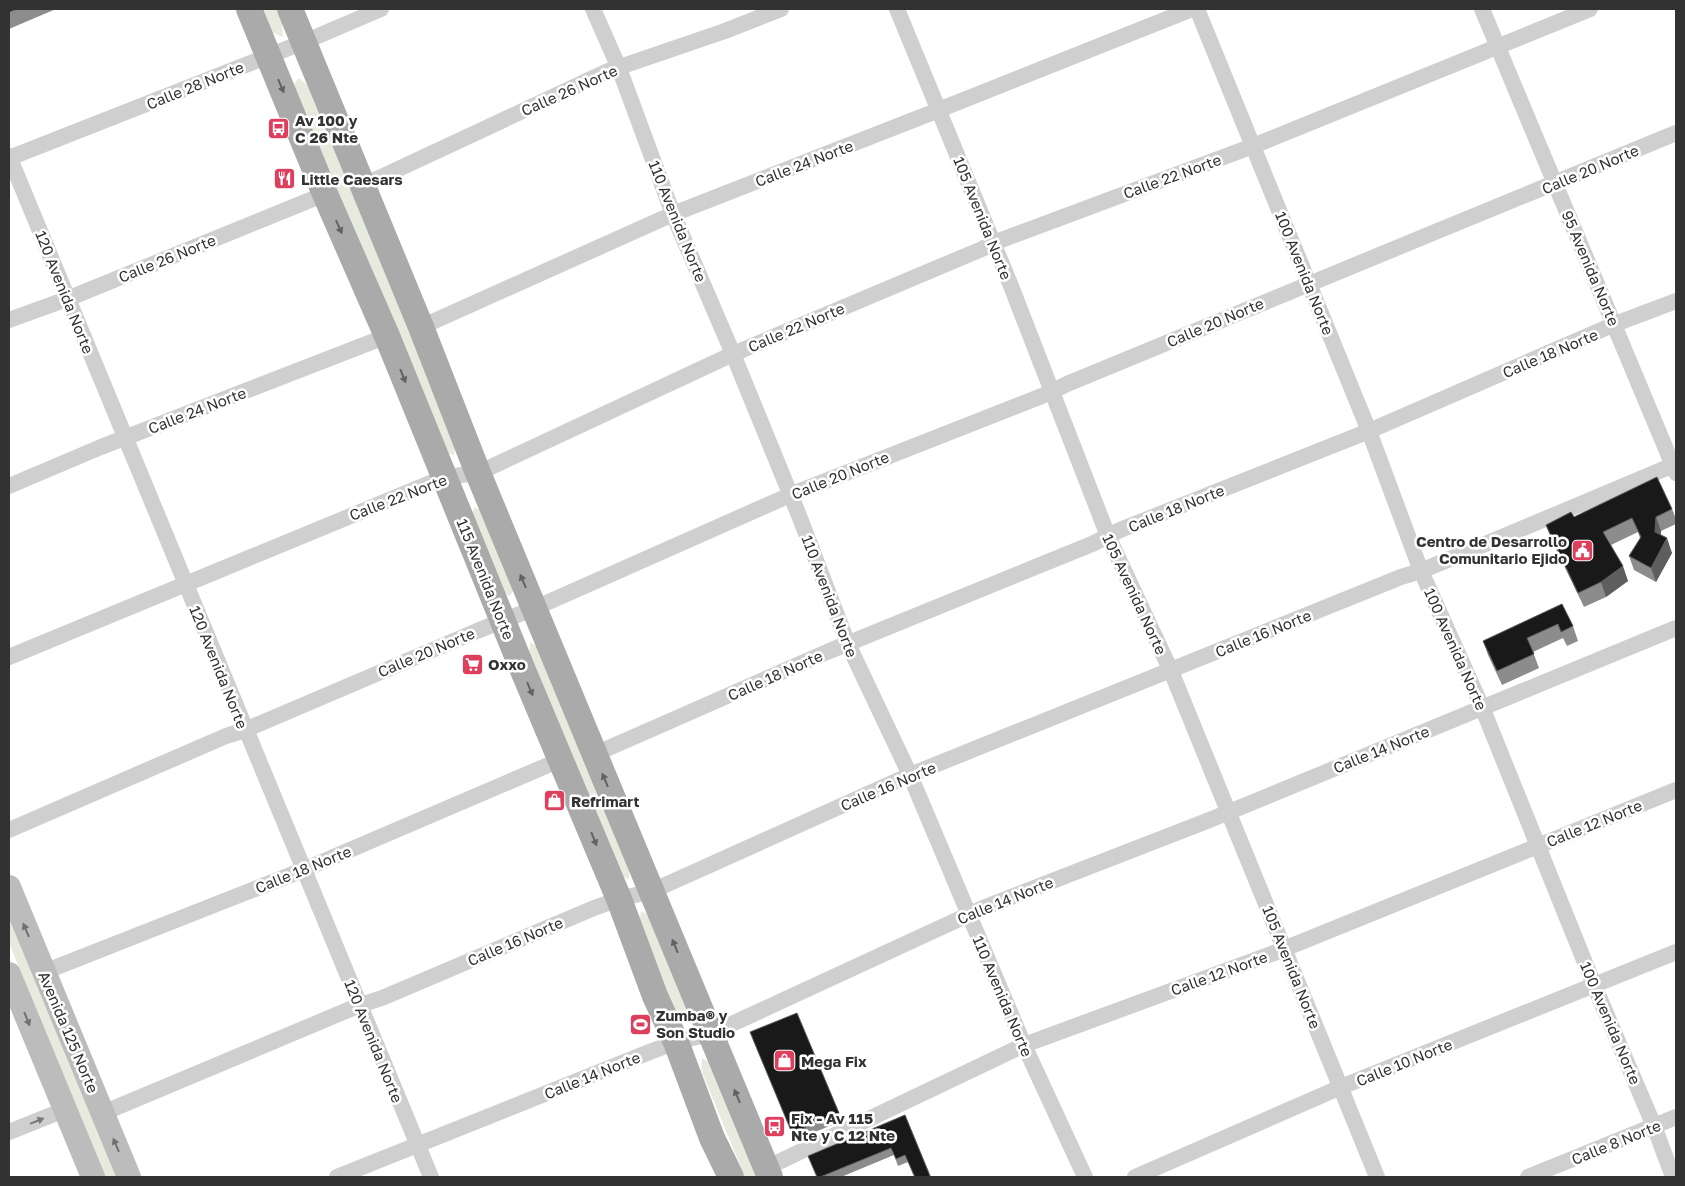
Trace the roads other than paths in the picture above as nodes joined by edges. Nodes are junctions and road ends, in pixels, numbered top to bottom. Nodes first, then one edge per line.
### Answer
1 (249, 9) edge
2 (290, 9) edge
3 (381, 9) edge
4 (593, 9) edge
5 (781, 9) edge
6 (897, 9) edge
7 (1192, 9) edge
8 (1197, 9) edge
9 (1482, 9) edge
10 (1590, 9) edge
11 (304, 42) junction
12 (1498, 47) junction
13 (268, 56) junction
14 (618, 68) junction
15 (938, 110) junction
16 (1676, 133) edge
17 (1253, 146) junction
18 (9, 157) edge
19 (1556, 183) junction
20 (362, 186) junction
21 (325, 194) junction
22 (673, 214) junction
23 (993, 243) junction
24 (1310, 283) junction
25 (67, 299) junction
26 (1676, 301) edge
27 (9, 320) edge
28 (1615, 324) junction
29 (421, 327) junction
30 (387, 336) junction
31 (733, 354) junction
32 (1053, 390) junction
33 (1370, 431) junction
34 (124, 438) junction
35 (1675, 468) edge
36 (478, 473) junction
37 (444, 477) junction
38 (9, 486) edge
39 (790, 495) junction
40 (1108, 536) junction
41 (1420, 571) junction
42 (186, 584) junction
43 (535, 608) junction
44 (502, 620) junction
45 (1676, 628) edge
46 (848, 644) junction
47 (9, 657) edge
48 (1171, 671) junction
49 (1482, 708) junction
50 (245, 730) junction
51 (595, 754) junction
52 (560, 760) junction
53 (910, 775) junction
54 (1676, 790) edge
55 (1229, 812) junction
56 (9, 830) edge
57 (1539, 845) junction
58 (303, 870) junction
59 (9, 887) edge
60 (652, 891) junction
61 (619, 899) junction
62 (968, 916) junction
63 (1284, 949) junction
64 (1676, 952) edge
65 (44, 972) junction
66 (9, 974) edge
67 (1594, 985) junction
68 (360, 1005) junction
69 (710, 1034) junction
70 (676, 1042) junction
71 (1024, 1045) junction
72 (1341, 1087) junction
73 (64, 1110) junction
74 (103, 1113) junction
75 (1676, 1117) edge
76 (1654, 1126) junction
77 (9, 1132) edge
78 (417, 1145) junction
79 (768, 1172) edge
80 (93, 1177) edge
81 (129, 1177) edge
82 (337, 1177) edge
83 (431, 1177) edge
84 (731, 1177) edge
85 (1084, 1177) edge
86 (1135, 1177) edge
87 (1377, 1177) edge
88 (1528, 1177) edge
89 (1673, 1177) edge

1 - 13 main road, 115 Avenida Norte
2 - 11 main road
3 - 11 street, Calle 28 Norte
4 - 14 street, 110 Avenida Norte
5 - 14 street, Calle 26 Norte
6 - 15 street, 105 Avenida Norte
7 - 15 street, Calle 24 Norte
8 - 17 street, 100 Avenida Norte
9 - 12 street, 95 Avenida Norte
10 - 12 street, Calle 22 Norte
11 - 13 street, Calle 28 Norte
11 - 20 main road
12 - 17 street, Calle 22 Norte
12 - 19 street, 95 Avenida Norte
13 - 18 street, Calle 28 Norte
13 -> 21 main road, 115 Avenida Norte
14 - 20 street, Calle 26 Norte
14 - 22 street, 110 Avenida Norte
15 - 22 street, Calle 24 Norte
15 - 23 street, 105 Avenida Norte
16 - 19 street, Calle 20 Norte
17 - 23 street, Calle 22 Norte
17 - 24 street, 100 Avenida Norte
18 - 25 street, 120 Avenida Norte
19 - 24 street, Calle 20 Norte
19 - 28 street, 95 Avenida Norte
20 - 29 main road
21 - 25 street, Calle 26 Norte
21 -> 30 main road, 115 Avenida Norte
22 - 29 street, Calle 24 Norte
22 - 31 street, 110 Avenida Norte
23 - 31 street, Calle 22 Norte
23 - 32 street, 105 Avenida Norte
24 - 32 street, Calle 20 Norte
24 - 33 street, 100 Avenida Norte
25 - 27 street, Calle 26 Norte
25 - 34 street, 120 Avenida Norte
26 - 28 street, Calle 18 Norte
28 - 33 street, Calle 18 Norte
28 - 35 street, 95 Avenida Norte
29 - 36 main road
30 - 34 street, Calle 24 Norte
30 -> 37 main road, 115 Avenida Norte
31 - 36 street, Calle 22 Norte
31 - 39 street, 110 Avenida Norte
32 - 39 street, Calle 20 Norte
32 - 40 street, 105 Avenida Norte
33 - 40 street, Calle 18 Norte
33 - 41 street, 100 Avenida Norte
34 - 38 street, Calle 24 Norte
34 - 42 street, 120 Avenida Norte
35 - 41 street, Calle 16 Norte
36 - 37 street, Calle 22 Norte
43 -> 36 main road
37 - 42 street, Calle 22 Norte
37 - 44 main road, 115 Avenida Norte
39 - 43 street, Calle 20 Norte
39 - 46 street, 110 Avenida Norte
40 - 46 street, Calle 18 Norte
40 - 48 street, 105 Avenida Norte
41 - 48 street, Calle 16 Norte
41 - 49 street, 100 Avenida Norte
42 - 47 street, Calle 22 Norte
42 - 50 street, 120 Avenida Norte
43 - 44 street, Calle 20 Norte
43 - 51 main road
44 - 50 street, Calle 20 Norte
44 -> 52 main road, 115 Avenida Norte
45 - 49 street, Calle 14 Norte
46 - 51 street, Calle 18 Norte
46 - 53 street, 110 Avenida Norte
48 - 53 street, Calle 16 Norte
48 - 55 street, 105 Avenida Norte
49 - 55 street, Calle 14 Norte
49 - 57 street, 100 Avenida Norte
50 - 56 street, Calle 20 Norte
50 - 58 street, 120 Avenida Norte
60 -> 51 main road
52 - 58 street, Calle 18 Norte
52 -> 61 main road, 115 Avenida Norte
53 - 60 street, Calle 16 Norte
53 - 62 street, 110 Avenida Norte
54 - 57 street, Calle 12 Norte
55 - 62 street, Calle 14 Norte
55 - 63 street, 105 Avenida Norte
57 - 63 street, Calle 12 Norte
57 - 67 street, 100 Avenida Norte
58 - 65 street, Calle 18 Norte
58 - 68 street, 120 Avenida Norte
65 -> 59 main road, Avenida 125 Norte
60 - 61 street, Calle 16 Norte
69 -> 60 main road
61 - 68 street, Calle 16 Norte
61 - 70 main road, 115 Avenida Norte
62 - 69 street, Calle 14 Norte
62 - 71 street, 110 Avenida Norte
63 - 71 street, Calle 12 Norte
63 - 72 street, 105 Avenida Norte
64 - 67 street, Calle 10 Norte
65 - 74 main road, Avenida 125 Norte
66 -> 73 main road
67 - 72 street, Calle 10 Norte
67 - 76 street, 100 Avenida Norte
68 - 74 street, Calle 16 Norte
68 - 78 street, 120 Avenida Norte
69 - 70 street, Calle 14 Norte
79 -> 69 main road
70 - 78 street, Calle 14 Norte
70 - 84 main road, 115 Avenida Norte
71 - 79 street, Calle 12 Norte
71 - 85 street, 110 Avenida Norte
72 - 86 street, Calle 10 Norte
72 - 87 street, 105 Avenida Norte
77 -> 73 street
73 - 80 main road
81 -> 74 main road, Avenida 125 Norte
75 - 76 street, Calle 8 Norte
76 - 88 street, Calle 8 Norte
76 - 89 street, 100 Avenida Norte
78 - 82 street, Calle 14 Norte
78 - 83 street, 120 Avenida Norte

